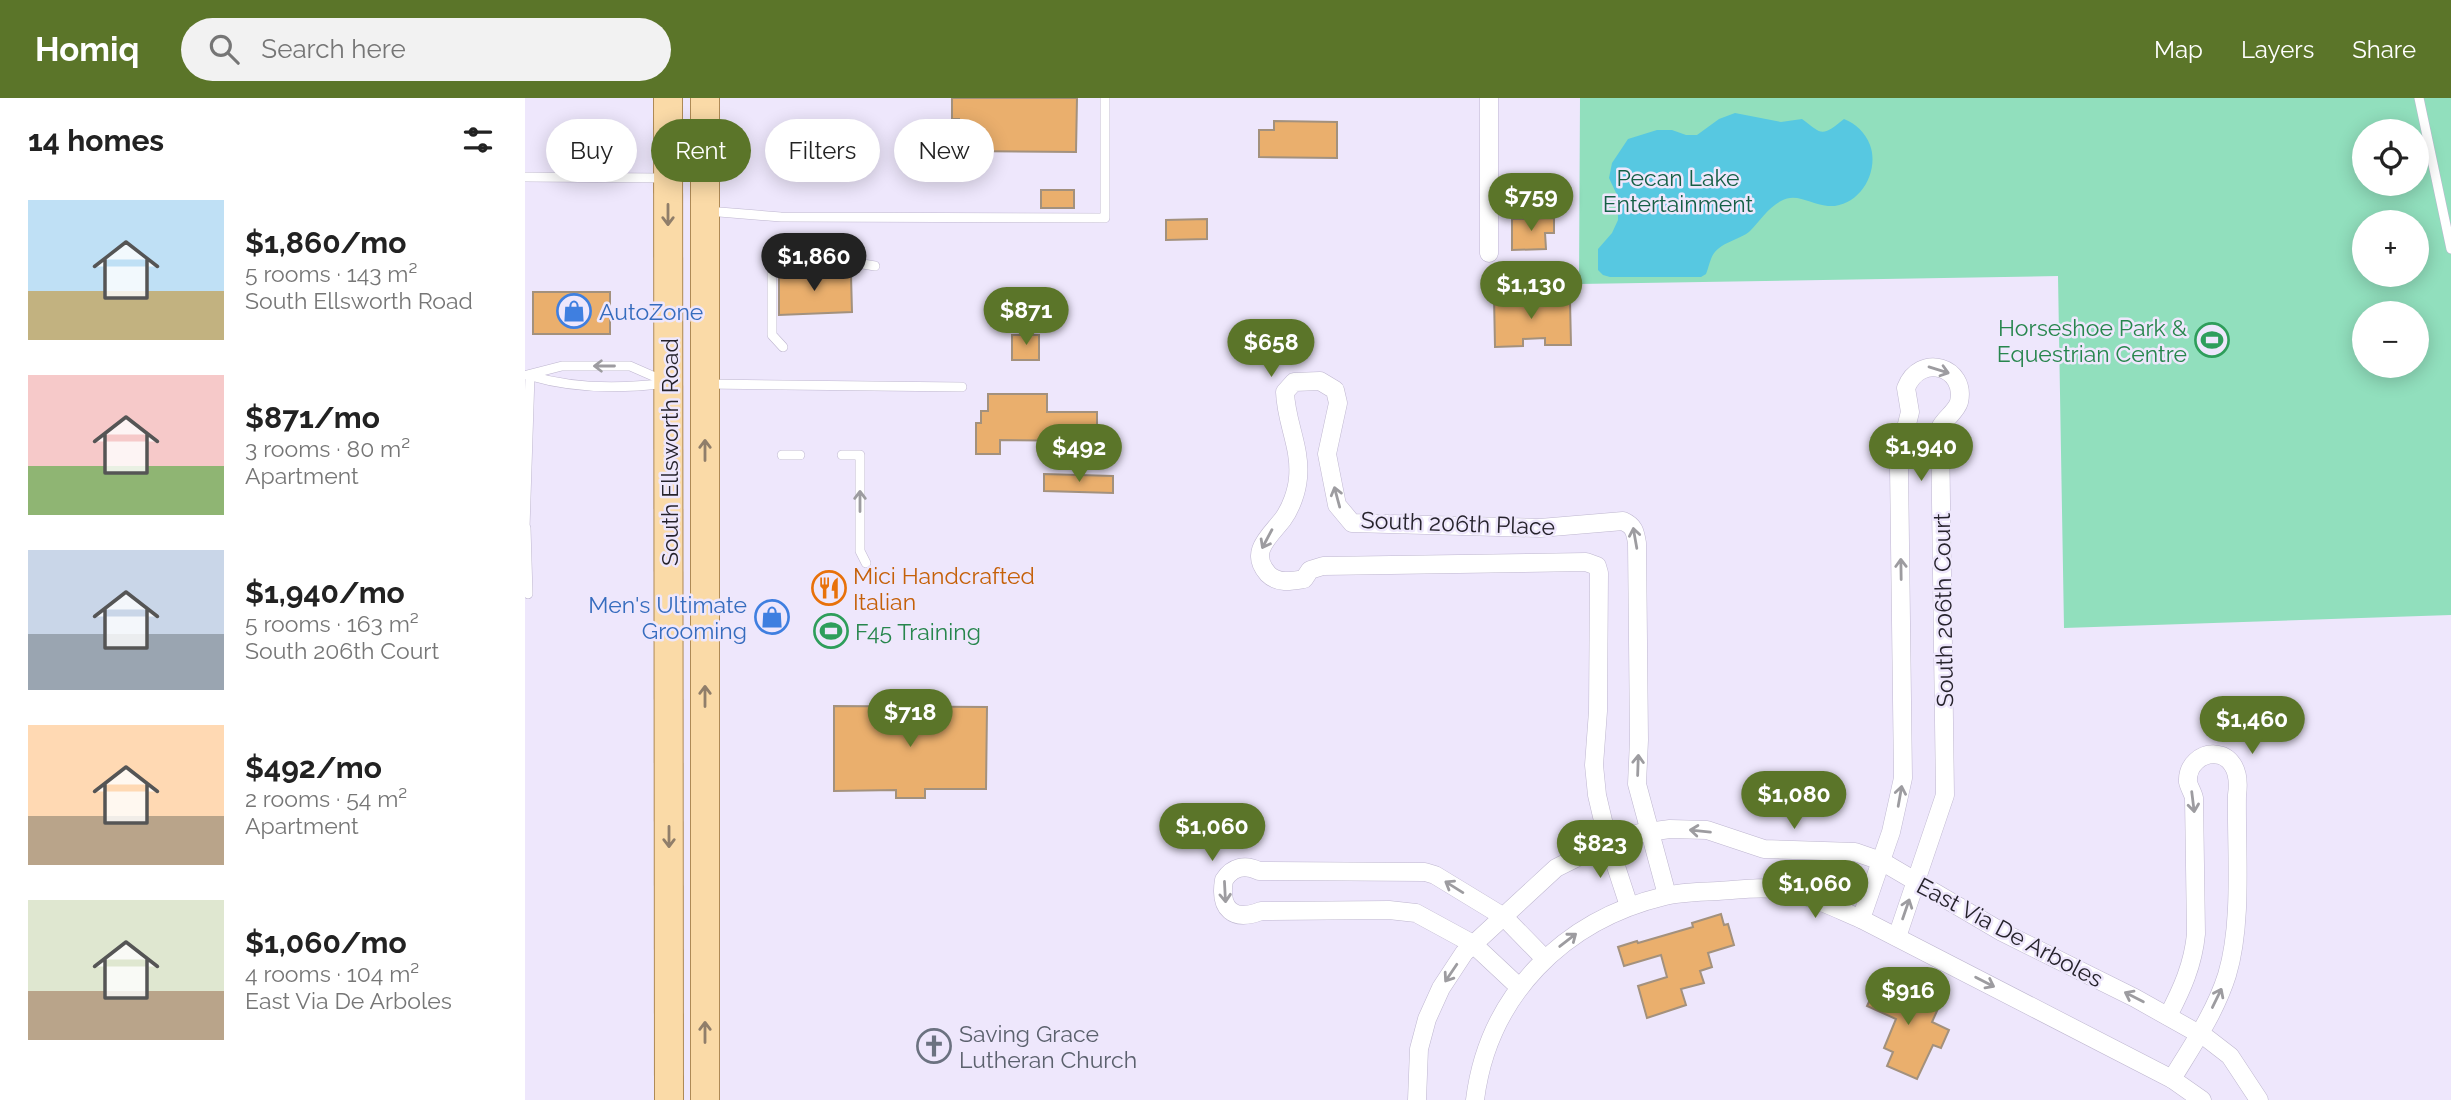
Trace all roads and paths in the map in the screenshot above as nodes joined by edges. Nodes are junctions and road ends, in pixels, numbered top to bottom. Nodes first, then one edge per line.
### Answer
1 (669, 98) edge
2 (705, 98) edge
3 (1105, 98) edge
4 (1489, 98) edge
5 (2419, 98) edge
6 (669, 119) edge
7 (525, 177) edge
8 (651, 178) edge
9 (669, 182) edge
10 (705, 211) junction
11 (2451, 248) edge
12 (1489, 253) dead end
13 (876, 266) dead end
14 (783, 347) dead end
15 (527, 375) edge
16 (669, 383) junction
17 (705, 384) junction
18 (962, 387) dead end
19 (782, 455) dead end
20 (800, 455) dead end
21 (842, 455) dead end
22 (526, 528) edge
23 (866, 564) dead end
24 (528, 594) dead end
25 (705, 764) junction
26 (669, 769) junction
27 (1650, 831) junction
28 (1608, 842) junction
29 (1881, 862) junction
30 (1916, 882) junction
31 (1667, 895) junction
32 (1629, 906) junction
33 (1504, 918) junction
34 (1861, 919) junction
35 (1897, 937) junction
36 (1473, 944) junction
37 (1545, 959) junction
38 (1519, 986) junction
39 (2168, 1016) junction
40 (2200, 1034) junction
41 (2172, 1079) junction
42 (669, 1100) edge
43 (705, 1100) edge
44 (1417, 1100) edge
45 (1475, 1100) edge
46 (2202, 1100) edge
47 (2259, 1100) edge

1 - 6 main road, South Ellsworth Road
2 - 10 main road, South Ellsworth Road
3 - 10 lane
4 - 12 street
5 - 11 lane
7 - 8 lane
9 -> 16 main road, South Ellsworth Road
10 - 17 main road, South Ellsworth Road
13 - 14 lane
15 - 16 lane
16 -> 15 lane
15 - 22 lane
16 - 17 main road
16 - 26 main road, South Ellsworth Road
17 - 18 lane
25 -> 17 main road, South Ellsworth Road
19 - 20 lane
23 -> 21 lane
22 - 24 lane
25 - 26 main road
43 -> 25 main road, South Ellsworth Road
26 -> 42 main road, South Ellsworth Road
27 - 28 street, East Via De Arboles
27 -> 28 street, South 206th Place
29 -> 27 street, East Via De Arboles
27 - 31 street
28 - 32 street
28 - 33 street, East Via De Arboles
29 - 30 street, East Via De Arboles
29 -> 30 street, South 206th Court
29 - 34 street, South 206th Court
35 -> 30 street, South 206th Court
39 -> 30 street, East Via De Arboles
31 - 32 street
31 - 34 street
37 -> 32 street
33 - 36 street, East Via De Arboles
33 -> 36 street
33 - 37 street
34 - 35 street
35 -> 41 street
36 - 38 street
36 -> 44 street, East Via De Arboles
37 - 38 street
38 - 45 street
39 - 40 street, East Via De Arboles
40 -> 39 street
40 - 41 street
40 - 47 street, East Via De Arboles
41 - 46 street

